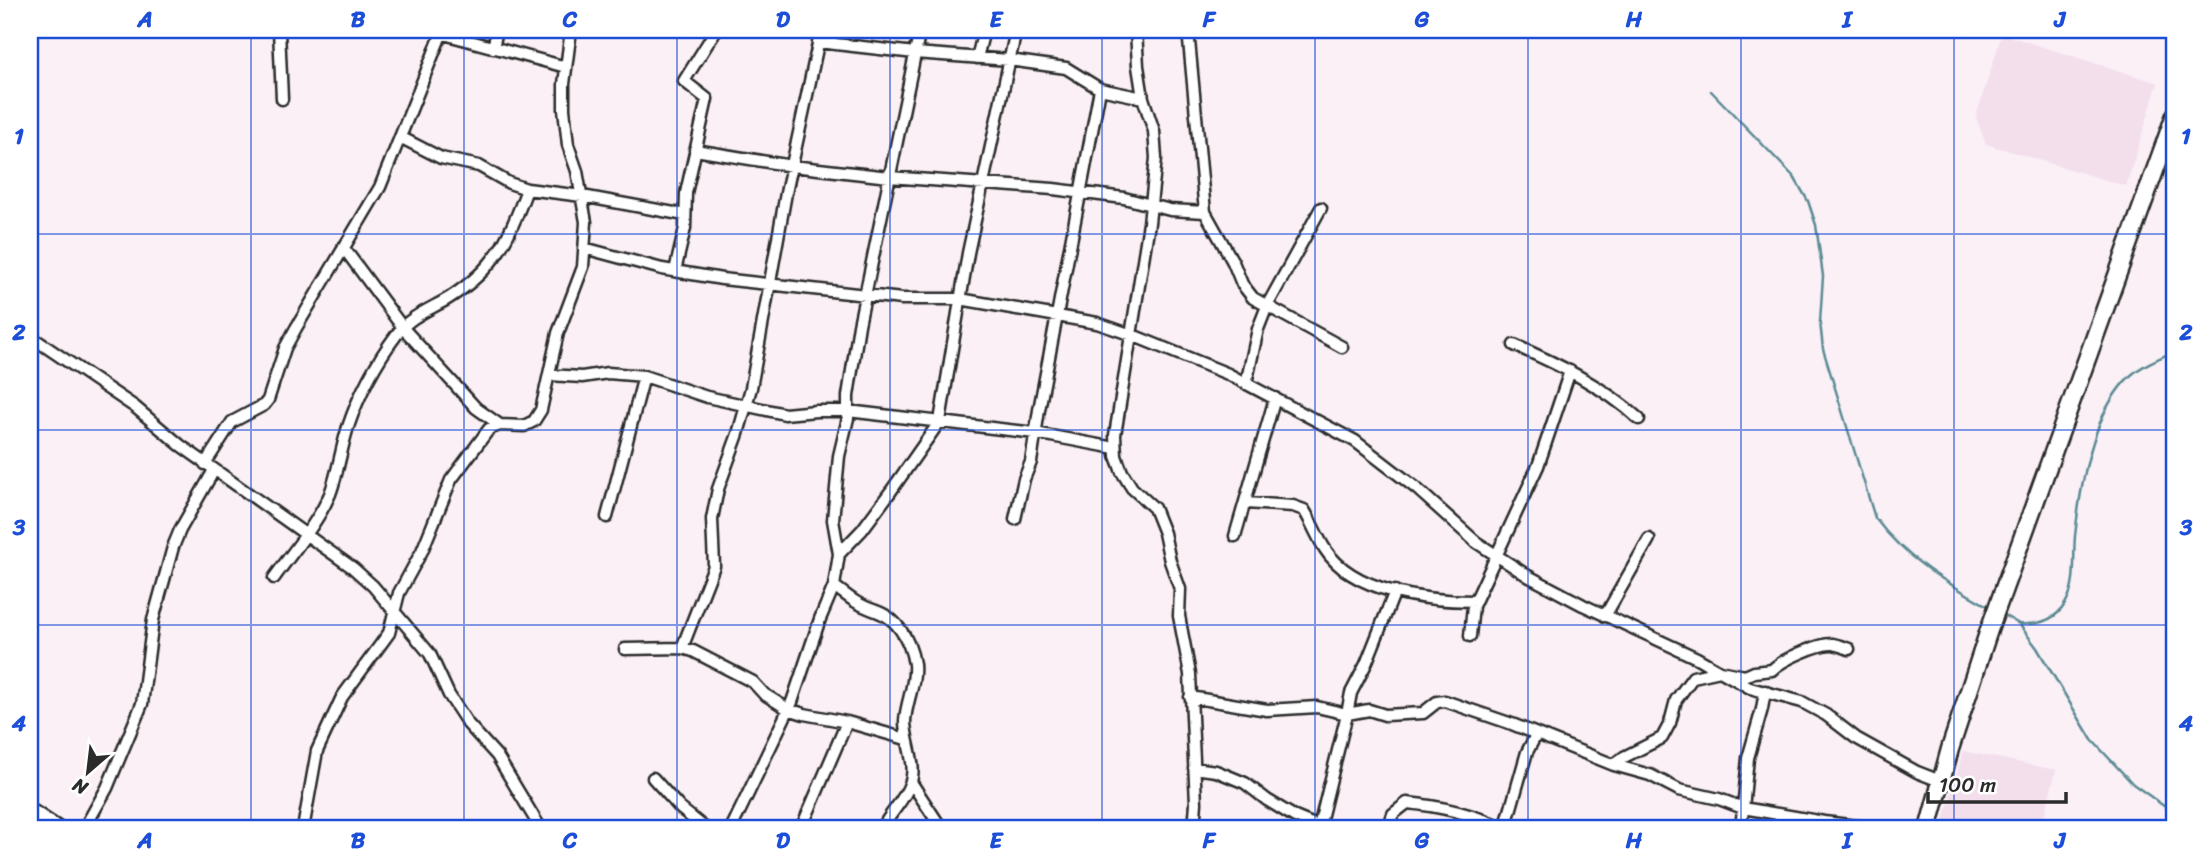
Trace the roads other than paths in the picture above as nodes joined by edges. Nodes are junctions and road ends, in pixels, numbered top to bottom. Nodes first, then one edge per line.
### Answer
1 (279, 30) edge
2 (497, 30) edge
3 (571, 30) edge
4 (716, 30) edge
5 (821, 30) edge
6 (920, 30) edge
7 (984, 30) edge
8 (1016, 30) edge
9 (1136, 30) edge
10 (1188, 30) edge
11 (444, 32) edge
12 (818, 42) junction
13 (493, 48) junction
14 (915, 53) junction
15 (977, 58) junction
16 (1009, 60) junction
17 (566, 67) junction
18 (1100, 89) junction
19 (1143, 98) junction
20 (282, 99) dead end
21 (2175, 115) edge
22 (400, 137) junction
23 (695, 150) junction
24 (792, 166) junction
25 (890, 177) junction
26 (983, 183) junction
27 (527, 188) junction
28 (1080, 192) junction
29 (582, 195) junction
30 (1151, 205) junction
31 (1321, 208) dead end
32 (1205, 212) junction
33 (685, 215) junction
34 (343, 247) junction
35 (584, 248) junction
36 (676, 271) junction
37 (769, 286) junction
38 (866, 294) junction
39 (960, 299) junction
40 (1267, 306) junction
41 (1057, 316) junction
42 (403, 328) junction
43 (1132, 335) junction
44 (30, 336) edge
45 (1514, 345) dead end
46 (1342, 347) dead end
47 (1570, 371) junction
48 (549, 375) junction
49 (644, 376) junction
50 (1246, 384) junction
51 (1275, 398) junction
52 (746, 406) junction
53 (848, 411) junction
54 (1639, 419) dead end
55 (940, 421) junction
56 (500, 425) junction
57 (1035, 433) junction
58 (1115, 448) junction
59 (209, 467) junction
60 (1246, 503) junction
61 (607, 517) dead end
62 (1015, 519) dead end
63 (305, 534) junction
64 (1235, 536) dead end
65 (1649, 540) dead end
66 (839, 554) junction
67 (1497, 556) junction
68 (274, 578) dead end
69 (834, 586) junction
70 (1395, 592) junction
71 (1475, 601) junction
72 (393, 612) junction
73 (1605, 616) junction
74 (1470, 636) dead end
75 (682, 648) junction
76 (625, 649) dead end
77 (1849, 649) dead end
78 (1720, 671) junction
79 (1765, 691) junction
80 (1190, 697) junction
81 (788, 709) junction
82 (1347, 714) junction
83 (847, 722) junction
84 (1536, 735) junction
85 (906, 739) junction
86 (1614, 765) junction
87 (1194, 768) junction
88 (653, 778) dead end
89 (1940, 781) junction
90 (911, 782) junction
91 (1743, 808) junction
92 (30, 812) edge
93 (1322, 828) edge
94 (56, 829) edge
95 (84, 829) edge
96 (303, 829) edge
97 (541, 829) edge
98 (706, 829) edge
99 (731, 829) edge
100 (801, 829) edge
101 (882, 829) edge
102 (942, 829) edge
103 (1194, 829) edge
104 (1388, 829) edge
105 (1505, 829) edge
106 (1741, 829) edge
107 (1882, 829) edge
108 (1928, 829) edge

1 - 20 street
2 - 13 street
3 - 17 street
4 - 23 street
5 - 12 street
6 - 14 street
7 - 15 street
8 - 16 street
9 - 19 street
10 - 32 street
11 - 13 street
11 - 22 street
12 - 14 street
12 - 24 street
13 - 17 street
14 - 15 street
14 - 25 street
15 - 16 street
16 - 18 street
16 - 26 street
17 - 29 street
18 - 19 street
18 - 28 street
19 - 30 street
21 - 89 main road
22 - 27 street
22 - 34 street
23 - 24 street
23 - 33 street
24 - 25 street
24 - 37 street
25 - 26 street
25 - 38 street
26 - 28 street
26 - 39 street
27 - 29 street
27 - 42 street
28 - 30 street
28 - 41 street
29 - 33 street
29 - 35 street
30 - 32 street
30 - 43 street
31 - 40 street
32 - 40 street
33 - 36 street
34 - 42 street
34 - 59 street
35 - 36 street
35 - 48 street
36 - 37 street
37 - 38 street
37 - 52 street
38 - 39 street
38 - 53 street
39 - 41 street
39 - 55 street
40 - 46 street
40 - 50 street
41 - 43 street
41 - 57 street
42 - 56 street
42 - 63 street
43 - 50 street
43 - 58 street
44 - 59 street
45 - 47 street
47 - 54 street
47 - 67 street
48 - 49 street
48 - 56 street
49 - 52 street
49 - 61 street
50 - 51 street
51 - 60 street
51 - 67 street
52 - 53 street
52 - 75 street
53 - 55 street
53 - 66 street
55 - 57 street
55 - 66 street
56 - 72 street
57 - 58 street
57 - 62 street
58 - 80 street
59 - 63 street
59 - 95 street
60 - 64 street
60 - 70 street
63 - 68 street
63 - 72 street
65 - 73 street
66 - 69 street
67 - 71 street
67 - 73 street
69 - 81 street
69 - 85 street
70 - 71 street
70 - 82 street
71 - 74 street
72 - 96 street
72 - 97 street
73 - 78 street
75 - 76 street
75 - 81 street
77 - 78 street
78 - 79 street
78 - 86 street
79 - 89 street
79 - 91 street
80 - 82 street
80 - 87 street
81 - 83 street
81 - 99 street
82 - 84 street
82 - 93 street
83 - 85 street
83 - 100 street
84 - 86 street
84 - 105 street
85 - 90 street
86 - 91 street
87 - 93 street
87 - 103 street
88 - 98 street
89 - 108 main road
90 - 101 street
90 - 102 street
91 - 106 street
91 - 107 street
92 - 94 main road
104 - 105 street

